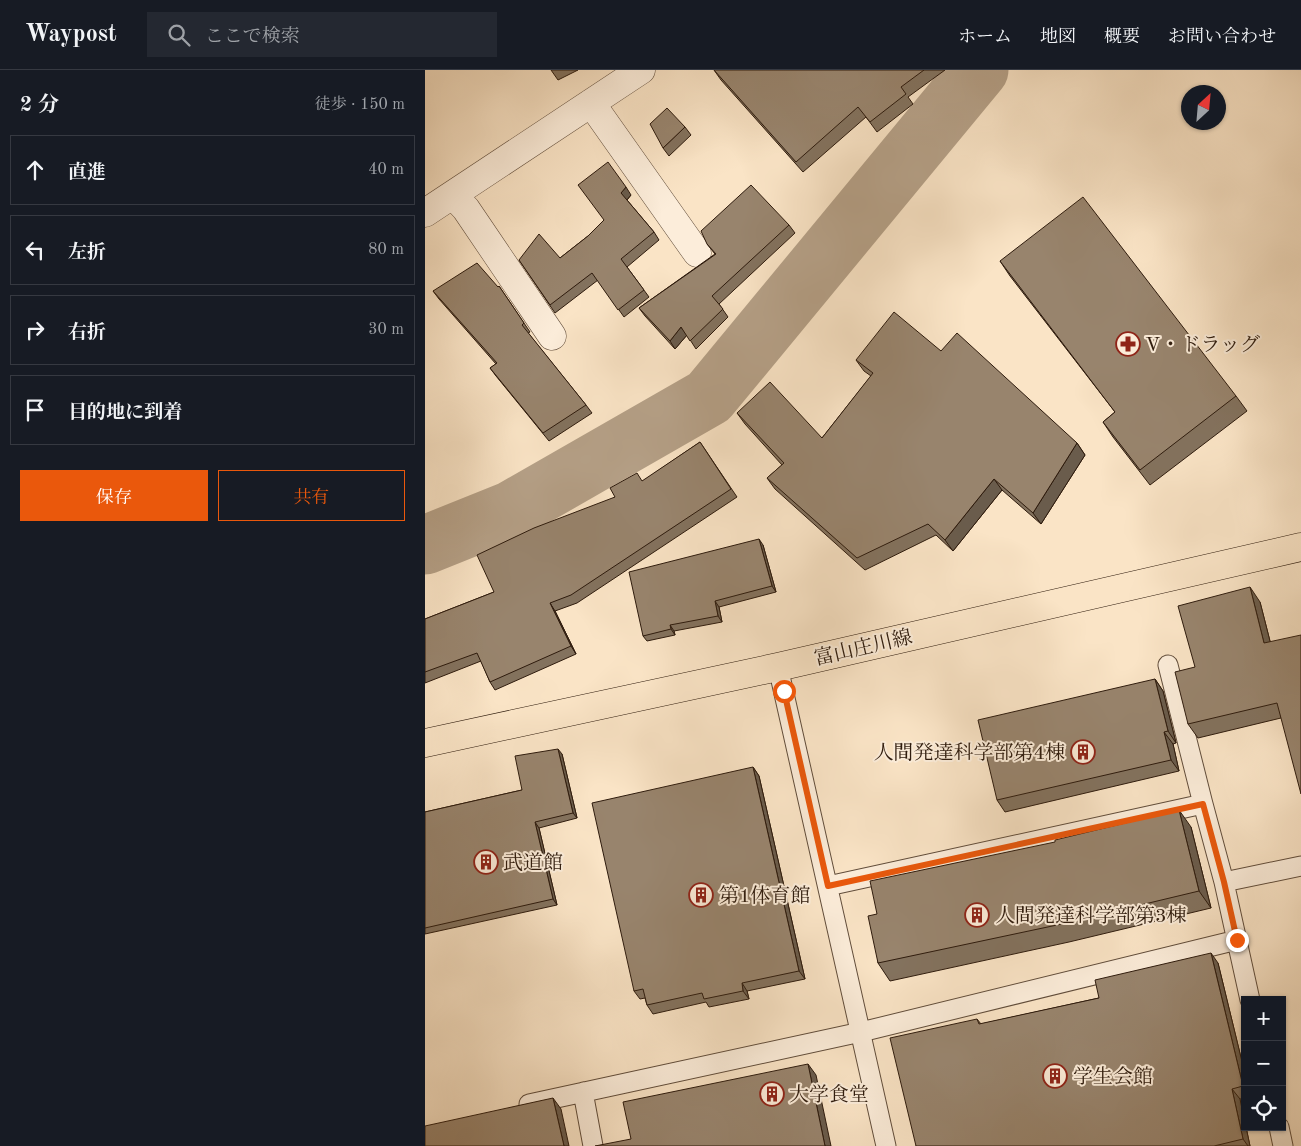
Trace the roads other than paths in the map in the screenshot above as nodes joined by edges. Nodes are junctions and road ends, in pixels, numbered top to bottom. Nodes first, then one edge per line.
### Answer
1 (635, 72) edge
2 (591, 103) junction
3 (453, 194) junction
4 (425, 213) edge
5 (697, 253) dead end
6 (553, 336) dead end
7 (1301, 547) edge
8 (1168, 665) dead end
9 (778, 667) junction
10 (425, 744) edge
11 (1203, 804) junction
12 (1301, 866) edge
13 (1224, 882) junction
14 (828, 886) junction
15 (1237, 940) junction
16 (1249, 996) edge
17 (861, 1032) junction
18 (583, 1092) junction
19 (508, 1108) edge
20 (1280, 1131) edge
21 (593, 1146) edge
22 (886, 1146) edge
23 (1283, 1146) edge

1 - 2 street
2 - 3 street
2 - 5 street
3 - 4 street
3 - 6 street
7 - 9 main road, 富山庄川線
8 - 11 lane
9 - 10 main road, 富山庄川線
9 - 14 lane
11 - 13 lane
11 - 14 lane
12 - 13 lane
13 - 15 lane
14 - 17 lane
15 - 16 lane
15 - 17 lane
17 - 18 lane
17 - 22 lane
18 - 19 lane
18 - 21 lane
20 - 23 lane

